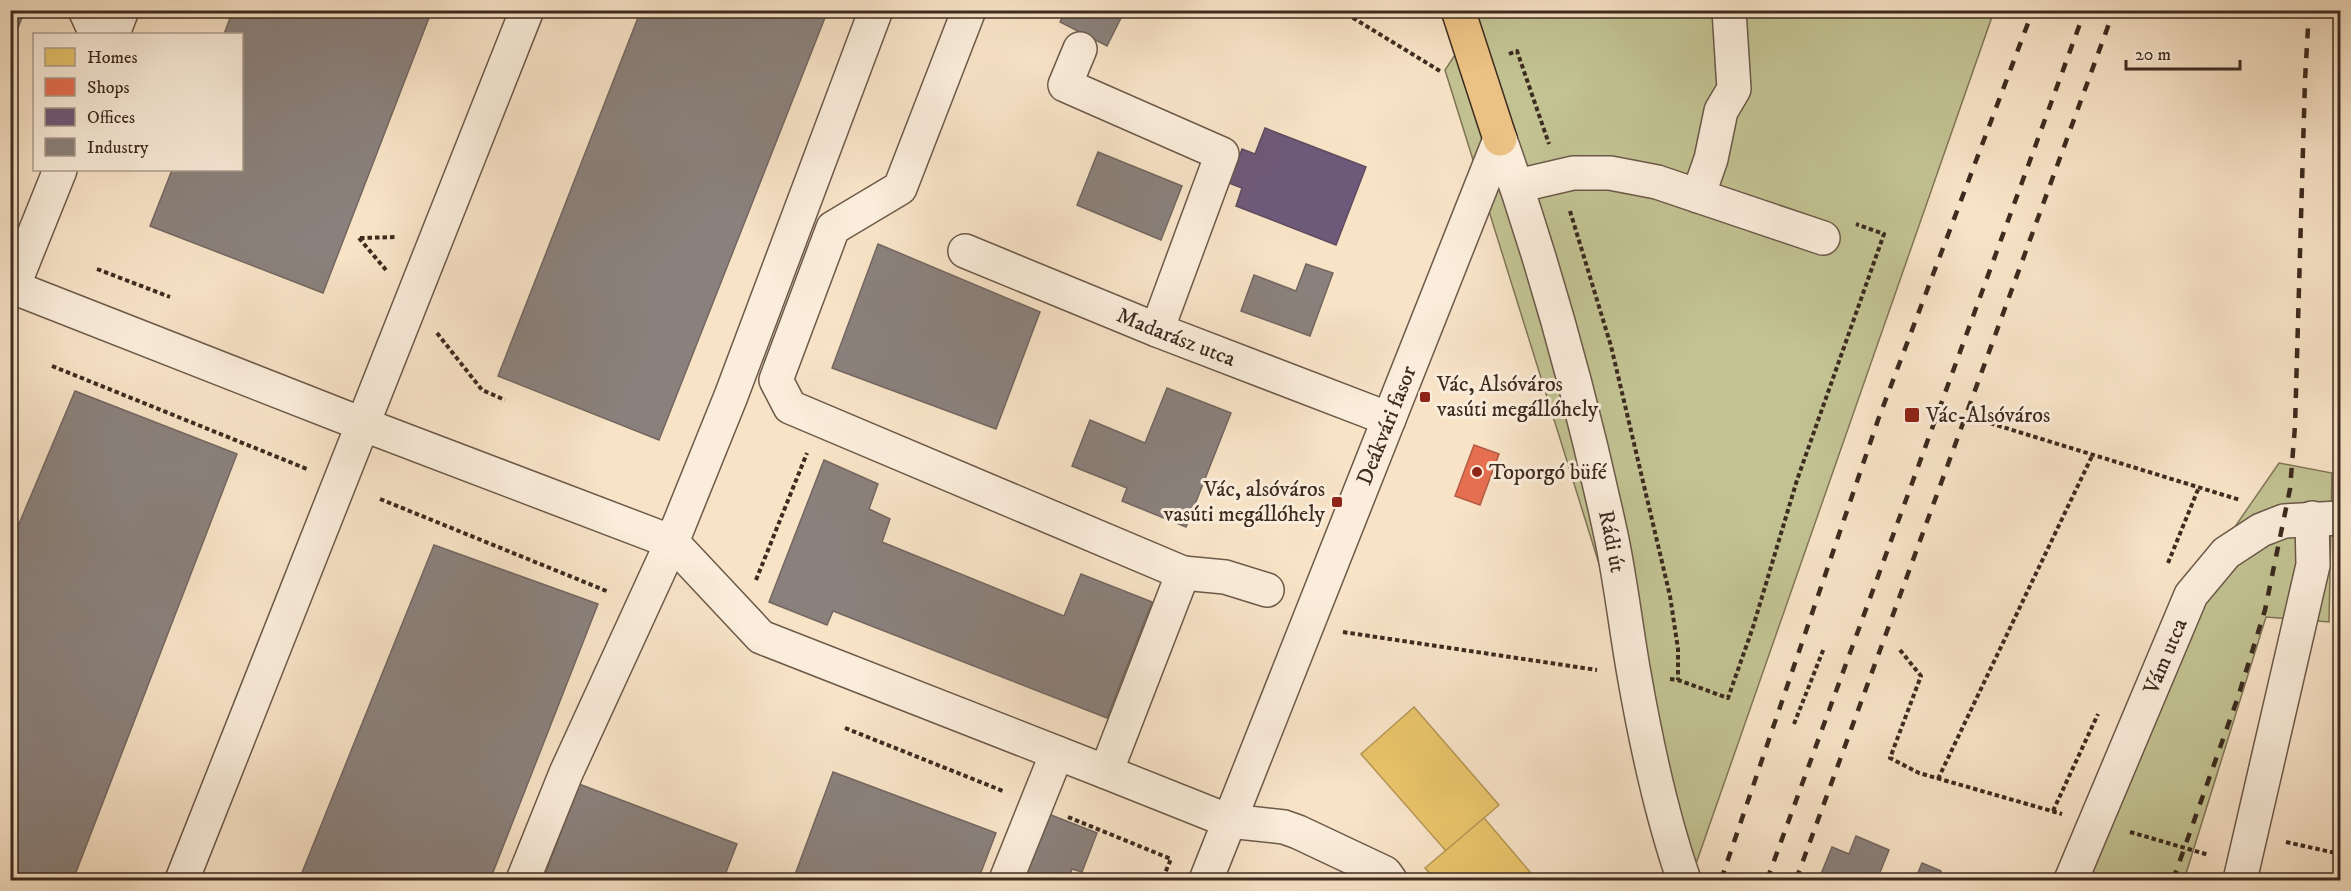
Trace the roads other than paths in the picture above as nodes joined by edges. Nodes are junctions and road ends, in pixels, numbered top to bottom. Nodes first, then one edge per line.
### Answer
1 (85, 10) edge
2 (122, 10) edge
3 (527, 10) edge
4 (876, 10) edge
5 (969, 10) edge
6 (1458, 10) edge
7 (1729, 10) edge
8 (96, 33) edge
9 (113, 33) edge
10 (1080, 49) dead end
11 (1500, 138) junction
12 (60, 171) edge
13 (1516, 186) junction
14 (1698, 196) junction
15 (1823, 238) dead end
16 (965, 251) dead end
17 (12, 287) edge
18 (1157, 330) junction
19 (1389, 419) junction
20 (362, 424) junction
21 (2326, 518) edge
22 (672, 542) junction
23 (1183, 573) junction
24 (1267, 590) dead end
25 (1057, 753) junction
26 (1106, 771) junction
27 (1229, 820) junction
28 (2245, 860) edge
29 (182, 880) edge
30 (524, 880) edge
31 (1006, 880) edge
32 (1206, 880) edge
33 (1390, 880) edge
34 (1684, 880) edge
35 (2071, 880) edge

1 - 8 street
2 - 9 street
3 - 20 street
4 - 22 street
5 - 23 street
6 - 11 main road
7 - 14 street
10 - 18 street
11 - 13 street, Rádi út
11 - 19 street, Deákvári fasor
12 - 17 street
13 - 14 street
13 - 34 street, Rádi út
14 - 15 street
16 - 18 street, Madarász utca
17 - 20 street
18 - 19 street, Madarász utca
19 - 27 street, Deákvári fasor
20 - 22 street
20 - 29 street
21 - 28 street
21 - 35 street, Vám utca
22 - 25 street
22 - 30 street
23 - 24 street
23 - 26 street
25 - 26 street
25 - 31 street
26 - 27 street
27 - 32 street, Deákvári fasor
27 - 33 street

